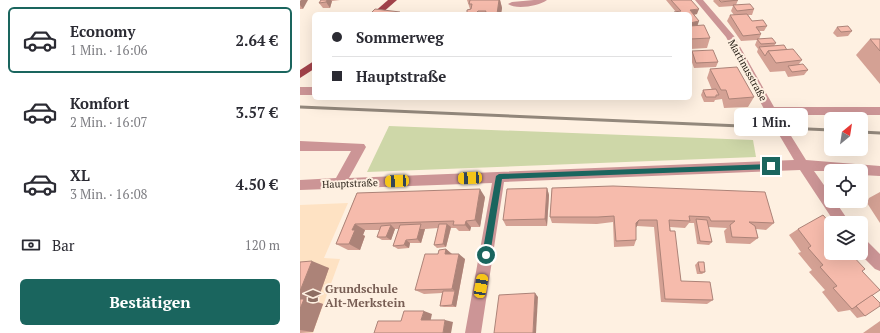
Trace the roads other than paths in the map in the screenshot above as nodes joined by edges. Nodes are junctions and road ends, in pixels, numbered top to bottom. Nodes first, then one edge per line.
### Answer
1 (393, 0) edge
2 (543, 0) edge
3 (699, 0) edge
4 (512, 4) dead end
5 (378, 12) edge
6 (312, 66) edge
7 (300, 76) edge
8 (300, 91) edge
9 (312, 91) edge
10 (770, 111) junction
11 (880, 111) edge
12 (300, 146) edge
13 (803, 165) junction
14 (880, 171) edge
15 (499, 176) junction
16 (339, 184) junction
17 (300, 185) edge
18 (838, 216) edge
19 (868, 252) edge
20 (880, 264) edge
21 (472, 333) edge

1 - 5 main road
2 - 4 street
3 - 10 street, Martinusstraße
6 - 7 main road
8 - 9 street
10 - 11 street
10 - 13 street, Martinusstraße
12 - 16 street
13 - 14 street, Hauptstraße
13 - 15 street, Hauptstraße
13 - 18 street, Martinusstraße
15 - 16 street, Hauptstraße
15 - 21 street
16 - 17 street, Hauptstraße
19 - 20 street

